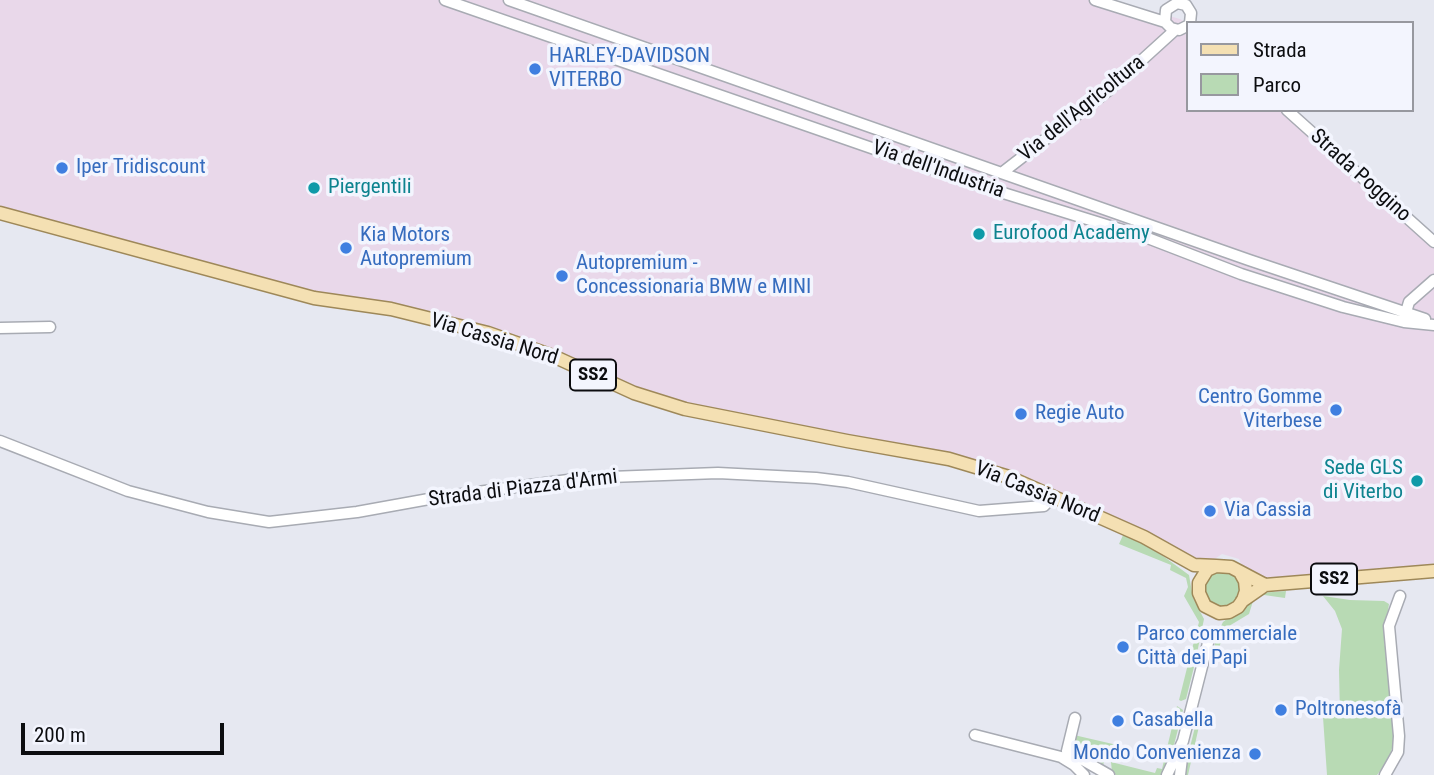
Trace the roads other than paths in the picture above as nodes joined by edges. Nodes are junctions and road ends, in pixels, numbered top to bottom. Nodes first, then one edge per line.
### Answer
1 (445, 0) edge
2 (509, 0) edge
3 (1095, 0) edge
4 (1175, 3) edge
5 (467, 4) edge
6 (1190, 4) edge
7 (1144, 14) junction
8 (1186, 21) edge
9 (1180, 26) edge
10 (1289, 112) edge
11 (1003, 172) junction
12 (0, 213) edge
13 (1434, 242) edge
14 (1434, 280) edge
15 (1405, 318) junction
16 (1434, 324) edge
17 (2, 327) edge
18 (50, 327) dead end
19 (0, 441) edge
20 (1052, 497) junction
21 (1177, 557) junction
22 (1216, 566) junction
23 (1434, 571) edge
24 (1240, 572) junction
25 (1265, 585) junction
26 (1198, 588) junction
27 (1400, 596) dead end
28 (1242, 601) junction
29 (1208, 643) dead end
30 (1075, 718) dead end
31 (975, 735) dead end
32 (1183, 741) junction
33 (1106, 774) edge
34 (1084, 775) edge
35 (1093, 775) edge
36 (1167, 775) edge
37 (1180, 775) edge
38 (1385, 775) edge

1 - 5 street, Via dell'Industria
2 - 11 street, Via dell'Industria
3 - 7 street
4 - 6 street
4 - 7 street
4 - 9 street
5 - 15 street, Via dell'Industria
6 - 8 street
7 - 9 street
9 - 11 street, Via dell'Agricoltura
10 - 13 street, Strada Poggino
11 - 15 street, Via dell'Industria
12 - 20 main road, Via Cassia Nord / SS2
14 - 15 street
15 - 16 street, Via dell'Industria
17 - 18 street
19 - 20 street, Strada di Piazza d'Armi
20 - 21 main road, Via Cassia Nord / SS2
21 - 22 main road, Via Cassia Nord / SS2
21 - 26 main road, Via Cassia Nord / SS2
22 - 24 main road, SS2
22 - 26 main road
23 - 25 main road, SS2
24 - 25 main road, SS2
24 - 28 main road
25 - 28 main road, SS2
26 - 28 main road, SS2
27 - 38 street
29 - 32 street
30 - 33 street
31 - 34 street
32 - 36 street
32 - 37 street
33 - 35 street

